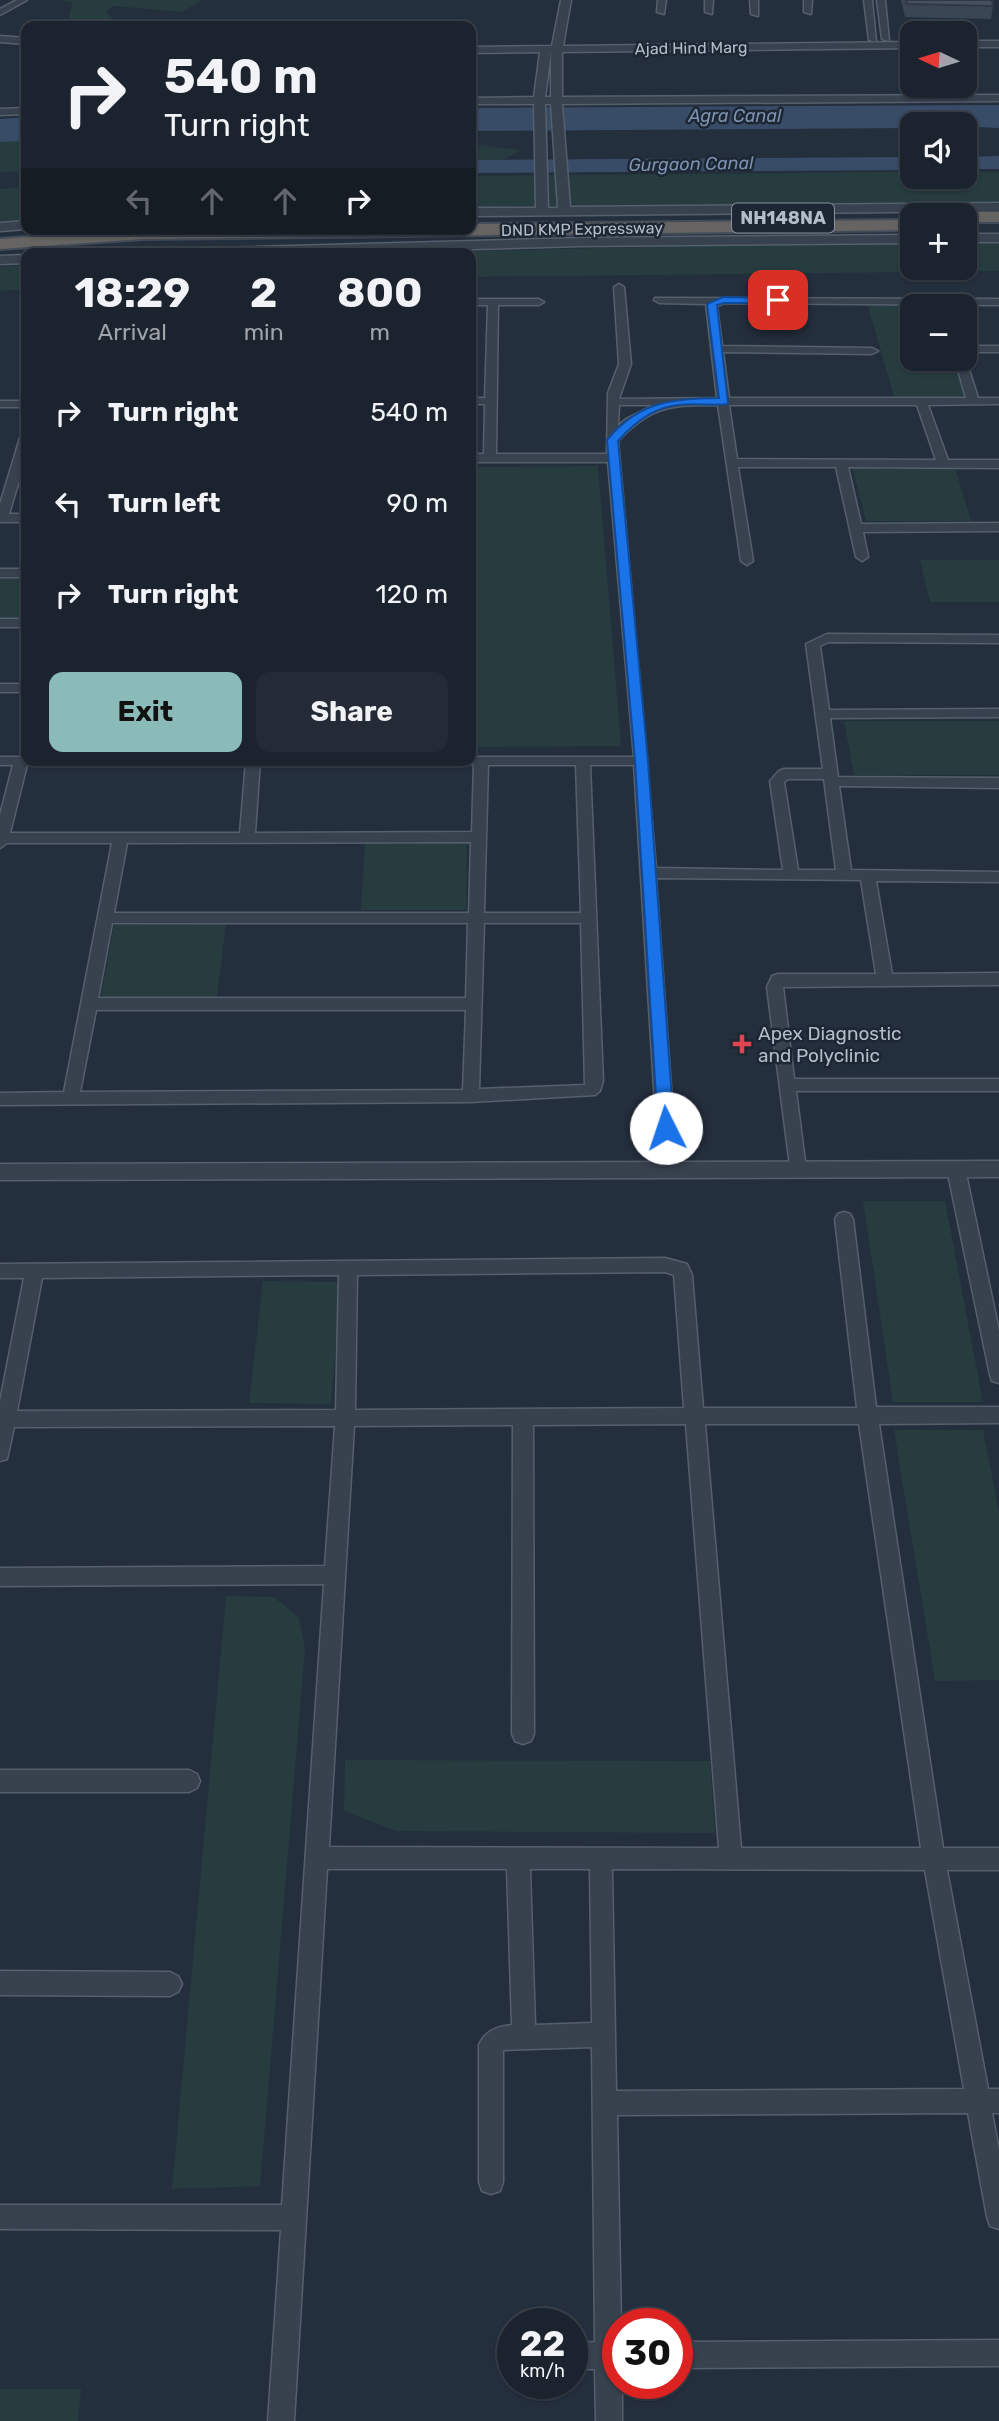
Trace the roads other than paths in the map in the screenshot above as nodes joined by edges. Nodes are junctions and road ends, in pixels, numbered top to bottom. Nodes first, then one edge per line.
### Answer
1 (23, 0) edge
2 (566, 0) edge
3 (662, 0) edge
4 (709, 0) edge
5 (754, 0) edge
6 (808, 0) edge
7 (868, 0) edge
8 (881, 0) edge
9 (0, 4) edge
10 (13, 5) junction
11 (0, 12) edge
12 (660, 12) dead end
13 (709, 12) dead end
14 (808, 12) dead end
15 (755, 15) dead end
16 (548, 29) dead end
17 (0, 33) edge
18 (21, 35) edge
19 (977, 38) edge
20 (999, 38) edge
21 (0, 39) edge
22 (886, 39) junction
23 (900, 39) edge
24 (873, 40) junction
25 (21, 41) edge
26 (476, 43) edge
27 (977, 44) edge
28 (999, 44) edge
29 (900, 45) edge
30 (552, 46) junction
31 (476, 50) edge
32 (999, 98) edge
33 (476, 101) edge
34 (539, 102) junction
35 (556, 102) junction
36 (21, 111) edge
37 (0, 112) edge
38 (539, 137) junction
39 (557, 137) junction
40 (999, 207) edge
41 (542, 211) junction
42 (564, 211) junction
43 (476, 212) edge
44 (977, 217) edge
45 (999, 217) edge
46 (900, 218) edge
47 (476, 221) edge
48 (999, 224) edge
49 (21, 225) edge
50 (900, 225) edge
51 (977, 225) edge
52 (0, 227) edge
53 (619, 228) junction
54 (476, 230) edge
55 (21, 234) edge
56 (0, 235) edge
57 (128, 235) edge
58 (404, 235) edge
59 (977, 238) edge
60 (999, 238) edge
61 (900, 239) edge
62 (555, 243) junction
63 (0, 244) edge
64 (440, 246) junction
65 (366, 248) edge
66 (21, 259) edge
67 (0, 260) edge
68 (619, 287) dead end
69 (659, 300) dead end
70 (716, 301) junction
71 (476, 302) edge
72 (493, 302) junction
73 (539, 302) dead end
74 (999, 302) edge
75 (900, 303) edge
76 (977, 303) edge
77 (716, 349) junction
78 (977, 349) edge
79 (999, 349) edge
80 (872, 351) dead end
81 (964, 371) edge
82 (476, 401) edge
83 (491, 401) junction
84 (724, 401) junction
85 (920, 401) junction
86 (973, 401) junction
87 (999, 401) edge
88 (613, 402) junction
89 (674, 402) junction
90 (0, 404) edge
91 (21, 404) edge
92 (612, 440) junction
93 (476, 458) edge
94 (490, 458) junction
95 (614, 458) junction
96 (19, 460) edge
97 (731, 463) junction
98 (841, 464) junction
99 (943, 464) junction
100 (999, 464) edge
101 (1, 518) edge
102 (21, 518) edge
103 (999, 527) edge
104 (856, 528) junction
105 (862, 557) dead end
106 (747, 561) dead end
107 (0, 573) edge
108 (21, 573) edge
109 (21, 623) edge
110 (0, 624) edge
111 (999, 639) edge
112 (0, 688) edge
113 (21, 688) edge
114 (999, 713) edge
115 (823, 714) junction
116 (0, 761) edge
117 (21, 761) edge
118 (476, 761) edge
119 (583, 761) junction
120 (641, 761) junction
121 (23, 766) edge
122 (253, 766) edge
123 (832, 778) junction
124 (999, 783) edge
125 (479, 837) junction
126 (121, 838) junction
127 (247, 838) junction
128 (1, 840) edge
129 (648, 873) junction
130 (791, 875) junction
131 (844, 876) junction
132 (868, 877) junction
133 (999, 877) edge
134 (105, 918) junction
135 (476, 918) junction
136 (590, 918) junction
137 (885, 978) junction
138 (999, 979) edge
139 (89, 1004) junction
140 (474, 1004) junction
141 (788, 1085) junction
142 (999, 1085) edge
143 (471, 1096) junction
144 (71, 1098) junction
145 (0, 1099) edge
146 (797, 1169) junction
147 (956, 1169) junction
148 (999, 1169) edge
149 (668, 1170) junction
150 (0, 1172) edge
151 (844, 1219) dead end
152 (348, 1267) junction
153 (0, 1271) edge
154 (34, 1271) junction
155 (999, 1375) edge
156 (999, 1415) edge
157 (523, 1417) junction
158 (696, 1417) junction
159 (868, 1417) junction
160 (345, 1418) junction
161 (3, 1419) edge
162 (0, 1453) edge
163 (335, 1575) junction
164 (0, 1577) edge
165 (523, 1734) dead end
166 (0, 1781) edge
167 (189, 1781) dead end
168 (317, 1858) junction
169 (934, 1859) junction
170 (999, 1859) edge
171 (518, 1860) junction
172 (601, 1860) junction
173 (731, 1860) junction
174 (0, 1983) edge
175 (170, 1984) dead end
176 (601, 2035) junction
177 (524, 2037) junction
178 (989, 2101) edge
179 (604, 2103) junction
180 (491, 2182) dead end
181 (0, 2217) edge
182 (999, 2217) edge
183 (295, 2218) junction
184 (611, 2308) edge
185 (999, 2353) edge
186 (693, 2355) edge
187 (610, 2399) edge
188 (281, 2421) edge
189 (609, 2421) edge

1 - 10 street
2 - 30 street
3 - 12 street
4 - 13 street
5 - 15 street
6 - 14 street
7 - 24 street
8 - 22 street
9 - 10 street
10 - 11 street
16 - 30 street
17 - 18 street
19 - 20 street
21 - 25 street
22 - 23 street
22 - 24 street
24 - 30 street
26 - 30 street
27 - 28 street
29 - 30 street, Ajad Hind Marg
30 - 31 street, Ajad Hind Marg
30 - 34 street
30 - 35 street
32 - 35 street
33 - 34 street
34 - 35 street
34 - 38 street
35 - 39 street
36 - 37 street
38 - 39 street
38 - 41 street
39 - 42 street
40 - 42 street
41 - 42 street
41 - 43 street
44 - 45 highway
46 - 47 highway, DND KMP Expressway / NH148NA
48 - 51 highway
49 - 52 street
50 - 53 highway, DND KMP Expressway / NH148NA
53 - 54 highway, DND KMP Expressway / NH148NA
53 - 62 highway
55 - 56 highway
57 - 63 highway, DND KMP Expressway / NH148NA
58 - 64 highway
59 - 60 street
61 - 62 street
62 - 64 street
64 - 65 street
66 - 67 street
68 - 88 street
69 - 70 street
70 - 75 street
70 - 77 street
71 - 72 street
72 - 73 street
72 - 83 street
74 - 76 street
77 - 80 street
77 - 84 street
78 - 79 street
81 - 86 street
82 - 83 street
83 - 94 street
84 - 85 street
84 - 89 street
84 - 97 street
85 - 86 street
85 - 99 street
86 - 87 street
88 - 89 street
88 - 92 street
89 - 92 street
90 - 91 street
92 - 95 street
93 - 94 street
94 - 95 street
95 - 120 street
96 - 101 street
97 - 98 street
97 - 106 street
98 - 99 street
98 - 104 street
99 - 100 street
101 - 102 street
103 - 104 street
104 - 105 street
107 - 108 street
109 - 110 street
111 - 115 street
112 - 113 street
114 - 115 street
115 - 123 street
116 - 117 street
118 - 119 street
118 - 125 street
119 - 120 street
119 - 136 street
120 - 129 street
121 - 128 street
122 - 127 street
123 - 124 street
123 - 130 street
123 - 131 street
125 - 127 street
125 - 135 street
126 - 127 street
126 - 128 street
126 - 134 street
129 - 130 street
129 - 149 street
130 - 131 street
131 - 132 street
132 - 133 street
132 - 137 street
134 - 135 street
134 - 139 street
135 - 136 street
135 - 140 street
136 - 143 street
137 - 138 street
137 - 141 street
139 - 140 street
139 - 144 street
140 - 143 street
141 - 142 street
141 - 146 street
143 - 144 street
144 - 145 street
146 - 147 street
146 - 149 street
147 - 148 street
147 - 155 street
149 - 150 street
151 - 159 street
152 - 154 street
152 - 158 street
152 - 160 street
153 - 154 street
154 - 161 street
156 - 159 street
157 - 158 street
157 - 160 street
157 - 165 street
158 - 159 street
158 - 173 street
159 - 169 street
160 - 161 street
160 - 163 street
161 - 162 street
163 - 164 street
163 - 168 street
166 - 167 street
168 - 171 street
168 - 183 street
169 - 170 street
169 - 173 street
169 - 178 street
171 - 172 street
171 - 177 street
172 - 173 street
172 - 176 street
174 - 175 street
176 - 177 street
176 - 179 street
177 - 180 street
178 - 179 street
178 - 182 street
179 - 184 street
181 - 183 street
183 - 188 street
185 - 186 street
187 - 189 street

